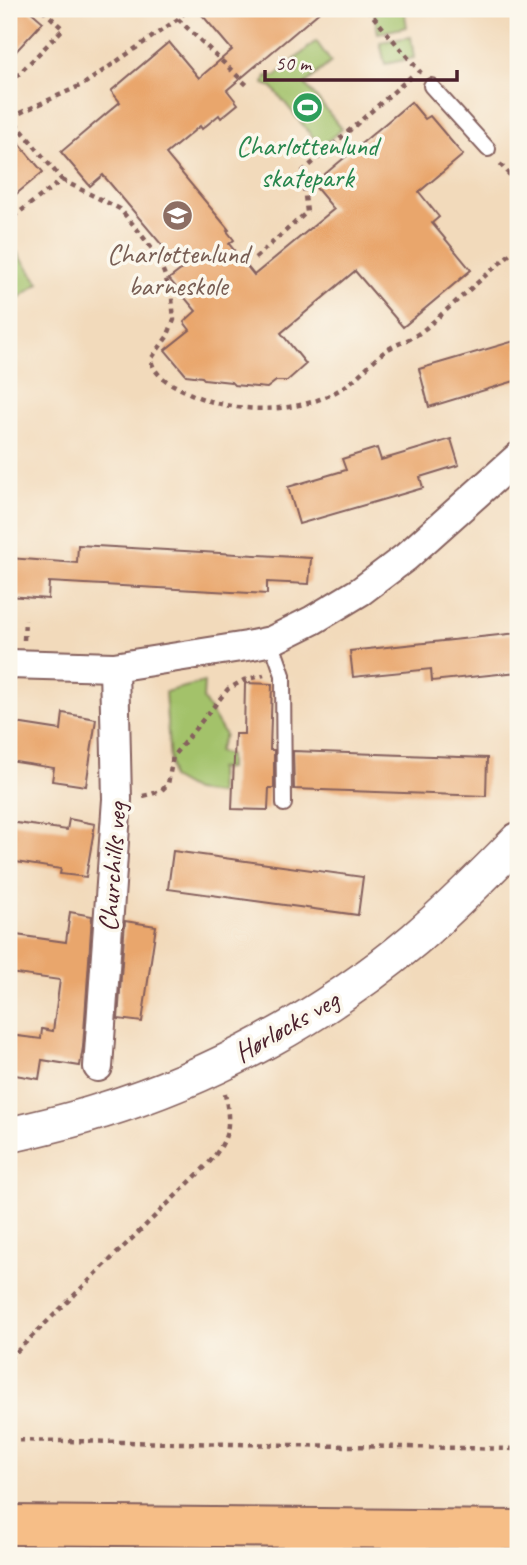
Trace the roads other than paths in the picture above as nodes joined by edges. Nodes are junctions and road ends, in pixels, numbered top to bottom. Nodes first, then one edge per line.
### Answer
1 (431, 86) dead end
2 (488, 149) dead end
3 (518, 457) edge
4 (271, 641) junction
5 (9, 664) edge
6 (114, 667) junction
7 (284, 804) dead end
8 (518, 840) edge
9 (98, 1067) dead end
10 (9, 1135) edge
11 (9, 1525) edge
12 (518, 1530) edge

1 - 2 lane
3 - 4 street
4 - 6 street
4 - 7 lane
5 - 6 street
6 - 9 street, Churchills veg
8 - 10 street, Hørløcks veg
11 - 12 highway

